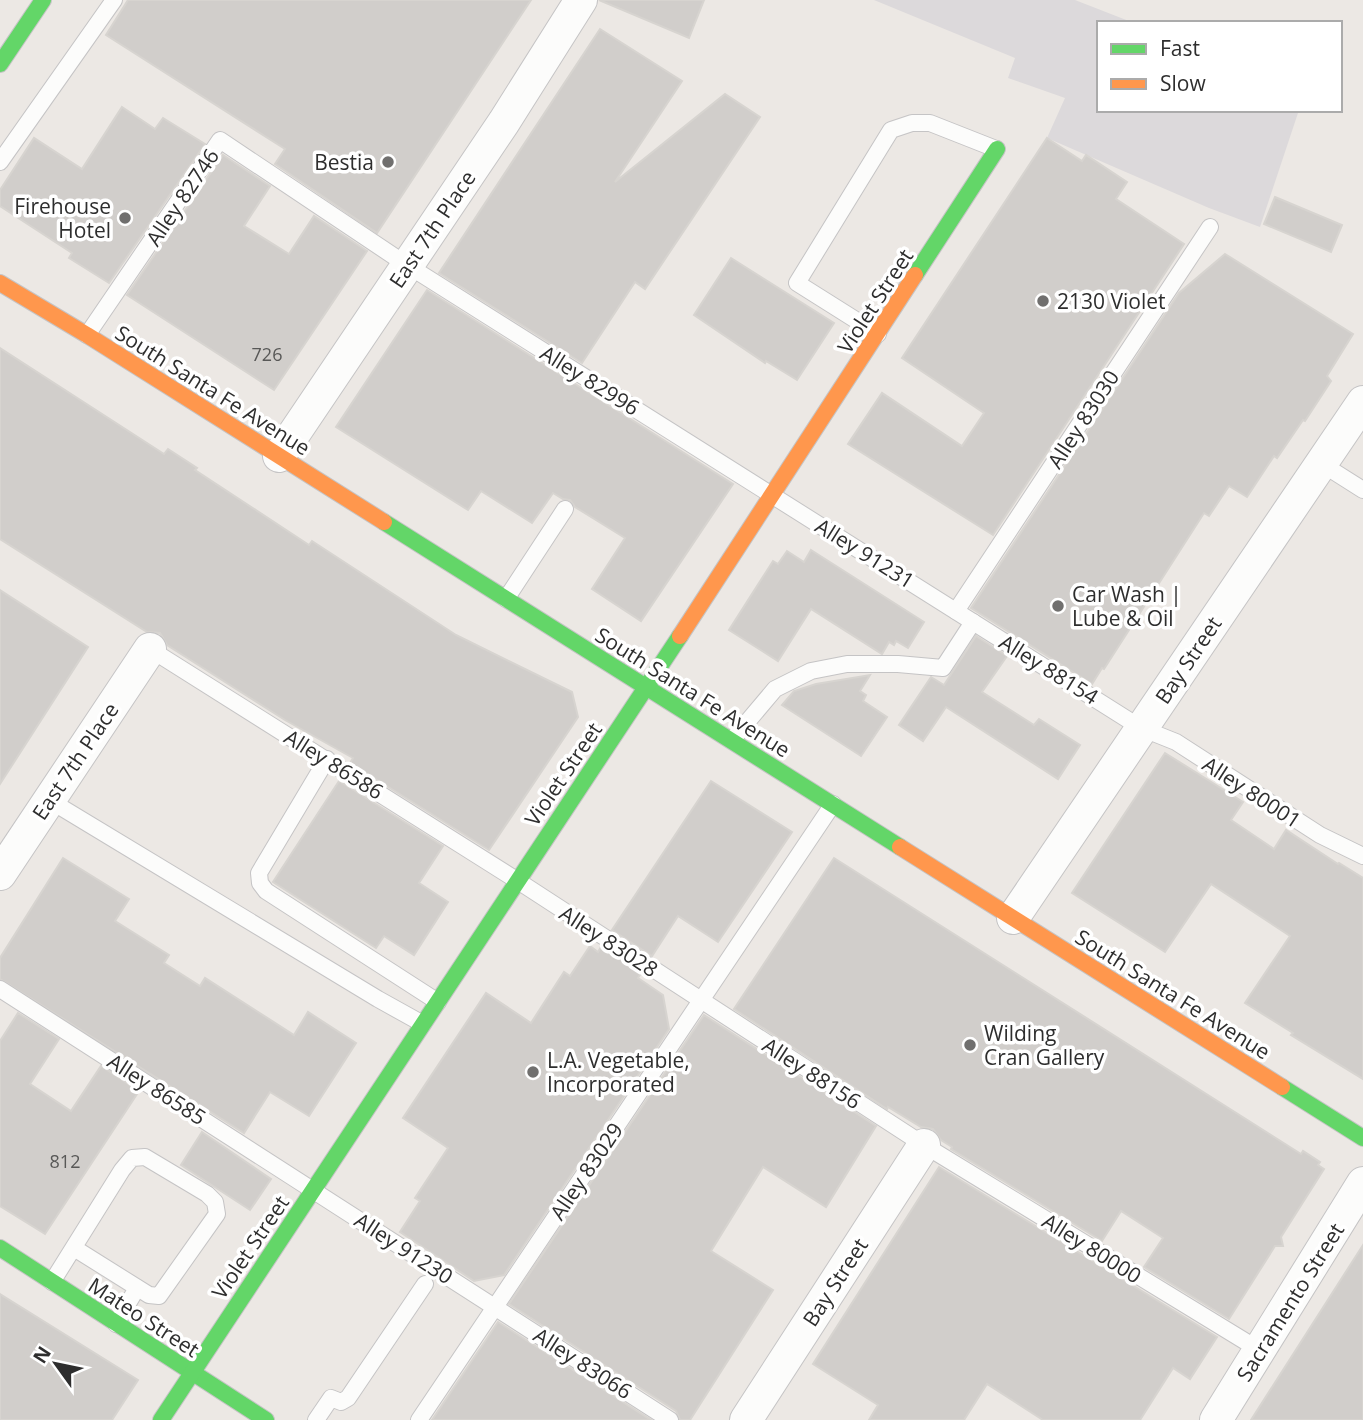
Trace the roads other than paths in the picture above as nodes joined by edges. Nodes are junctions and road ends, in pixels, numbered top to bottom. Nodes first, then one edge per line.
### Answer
1 (43, 0) edge
2 (114, 0) edge
3 (581, 0) edge
4 (0, 64) edge
5 (997, 149) joint
6 (0, 162) edge
7 (1210, 227) dead end
8 (407, 265) junction
9 (0, 283) edge
10 (878, 334) junction
11 (87, 335) junction
12 (1363, 402) edge
13 (279, 456) junction
14 (1322, 464) junction
15 (1363, 490) edge
16 (773, 495) junction
17 (565, 509) dead end
18 (506, 599) junction
19 (956, 611) junction
20 (974, 622) junction
21 (150, 649) joint
22 (646, 688) junction
23 (1141, 728) junction
24 (732, 740) junction
25 (327, 760) junction
26 (49, 800) junction
27 (833, 804) junction
28 (1363, 856) edge
29 (0, 874) edge
30 (518, 881) junction
31 (1013, 918) junction
32 (0, 989) edge
33 (701, 1001) junction
34 (438, 1002) junction
35 (423, 1024) junction
36 (1363, 1138) edge
37 (924, 1145) junction
38 (1363, 1183) edge
39 (313, 1190) junction
40 (1355, 1217) edge
41 (0, 1248) edge
42 (74, 1248) junction
43 (52, 1282) junction
44 (425, 1284) dead end
45 (137, 1288) junction
46 (495, 1307) junction
47 (116, 1324) junction
48 (1261, 1351) junction
49 (192, 1374) junction
50 (161, 1420) edge
51 (265, 1420) edge
52 (316, 1420) edge
53 (419, 1420) edge
54 (670, 1420) edge
55 (746, 1420) edge
56 (1216, 1420) edge

1 - 4 street
2 - 6 lane
3 - 8 street, East 7th Place
5 - 10 street, Violet Street
5 - 10 lane
7 - 19 lane, Alley 83030
8 - 11 lane, Alley 82746
8 - 13 street, East 7th Place
8 - 16 lane, Alley 82996
9 - 11 street, South Santa Fe Avenue
10 - 16 street, Violet Street
11 - 13 street, South Santa Fe Avenue
12 - 14 street, Bay Street
13 - 18 street, South Santa Fe Avenue
14 - 15 lane
14 - 23 street, Bay Street
16 - 19 lane, Alley 91231
16 - 22 street, Violet Street
17 - 18 lane
18 - 22 street, South Santa Fe Avenue
19 - 20 lane, Alley 88154
20 - 23 lane, Alley 88154
20 - 24 lane
21 - 25 lane, Alley 86586
21 - 26 street, East 7th Place
22 - 24 street, South Santa Fe Avenue
22 - 30 street, Violet Street
23 - 28 lane, Alley 80001
23 - 31 street, Bay Street
24 - 27 street, South Santa Fe Avenue
25 - 30 lane, Alley 86586
25 - 34 lane
26 - 29 street, East 7th Place
26 - 35 lane
27 - 31 street, South Santa Fe Avenue
27 - 33 lane, Alley 83029
30 - 33 lane, Alley 83028
30 - 34 street, Violet Street
31 - 36 street, South Santa Fe Avenue
32 - 39 lane, Alley 86585
33 - 37 lane, Alley 88156
33 - 46 lane, Alley 83029
34 - 35 street, Violet Street
35 - 39 street, Violet Street
37 - 48 lane, Alley 80000
37 - 55 street, Bay Street
38 - 40 street, Sacramento Street
39 - 46 lane, Alley 91230
39 - 49 street, Violet Street
40 - 48 street, Sacramento Street
41 - 43 street, Mateo Street
42 - 43 lane
42 - 45 lane
42 - 45 lane
43 - 47 street, Mateo Street
44 - 52 lane
45 - 47 lane
46 - 53 lane, Alley 83029
46 - 54 lane, Alley 83066
47 - 49 street, Mateo Street
48 - 56 street, Sacramento Street
49 - 50 street, Violet Street
49 - 51 street, Mateo Street

